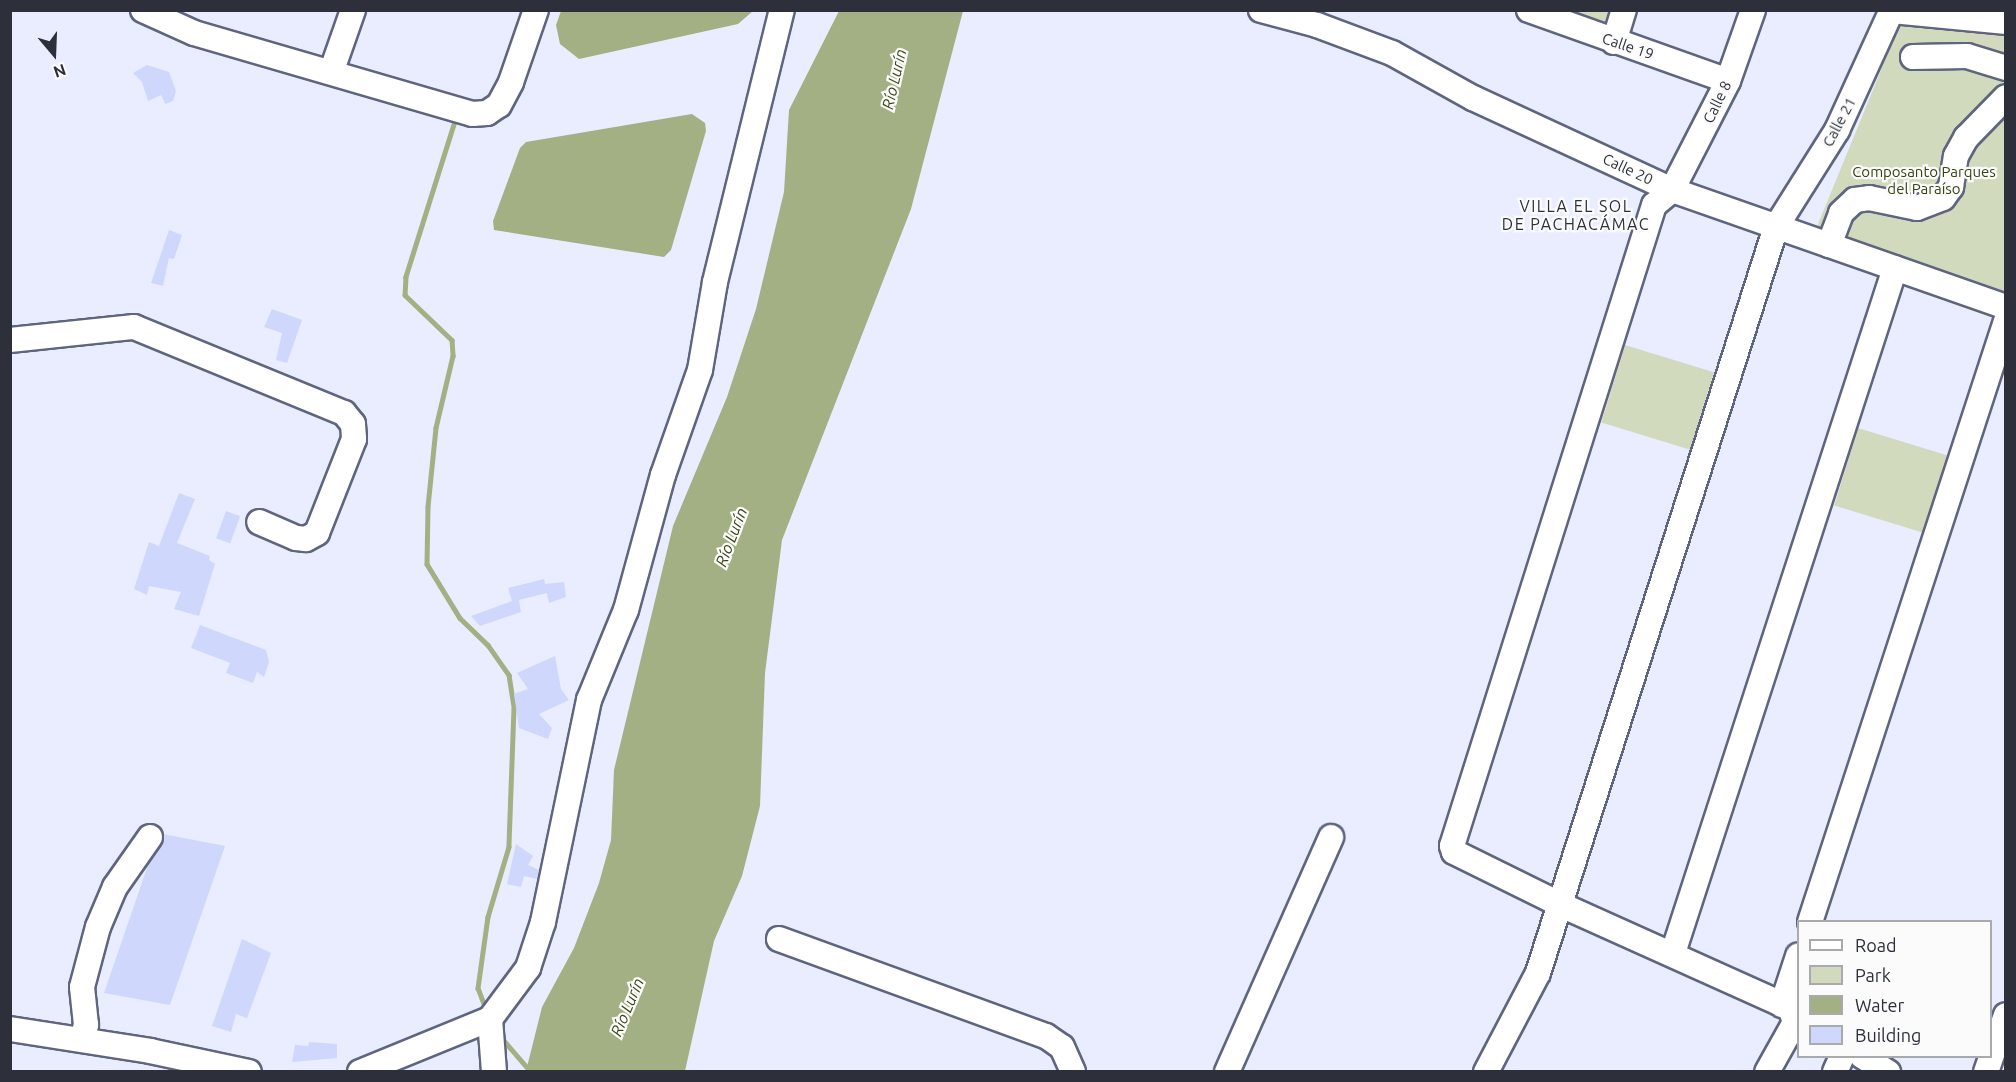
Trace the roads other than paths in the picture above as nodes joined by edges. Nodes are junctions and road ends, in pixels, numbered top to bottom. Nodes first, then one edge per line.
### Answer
1 (143, 10) edge
2 (353, 10) edge
3 (536, 10) edge
4 (783, 10) edge
5 (1261, 10) edge
6 (1529, 10) edge
7 (1624, 10) edge
8 (1753, 10) edge
9 (1892, 11) edge
10 (2006, 22) edge
11 (1614, 42) junction
12 (1913, 57) dead end
13 (2006, 68) edge
14 (332, 70) junction
15 (1728, 81) junction
16 (2006, 98) edge
17 (1672, 190) junction
18 (1776, 226) junction
19 (1828, 245) junction
20 (1895, 268) junction
21 (2006, 307) edge
22 (2006, 321) edge
23 (10, 340) edge
24 (259, 522) dead end
25 (150, 837) dead end
26 (1331, 837) dead end
27 (1559, 903) junction
28 (1810, 920) edge
29 (779, 939) dead end
30 (1673, 953) junction
31 (1797, 966) edge
32 (2006, 1015) edge
33 (1792, 1017) edge
34 (490, 1019) junction
35 (10, 1029) edge
36 (82, 1040) junction
37 (1992, 1054) edge
38 (1865, 1058) edge
39 (249, 1071) edge
40 (360, 1071) edge
41 (494, 1071) edge
42 (1072, 1071) edge
43 (1227, 1071) edge
44 (1486, 1071) edge
45 (1767, 1071) edge
46 (1888, 1071) edge

1 - 14 street
2 - 14 street
3 - 14 street
4 - 34 street
5 - 17 street, Calle 20
6 - 11 street, Calle 19
7 - 11 street
8 - 15 street, Calle 8
9 - 10 street
9 - 18 street, Calle 21
11 - 15 street, Calle 19
12 - 13 street
15 - 17 street, Calle 8
16 - 19 street
17 - 18 street, Calle 20
17 - 27 street, Calle 8
18 - 19 street, Calle 20
18 - 27 street, Calle 21
19 - 20 street, Calle 20
20 - 21 street, Calle 20
20 - 30 street
22 - 28 street
23 - 24 street
25 - 36 street
26 - 43 street
27 - 30 street
27 - 44 street, Calle 21
29 - 42 street
30 - 33 street
31 - 33 street
32 - 37 street
33 - 45 street
34 - 40 street
34 - 41 street
35 - 36 street
36 - 39 street
38 - 46 street

